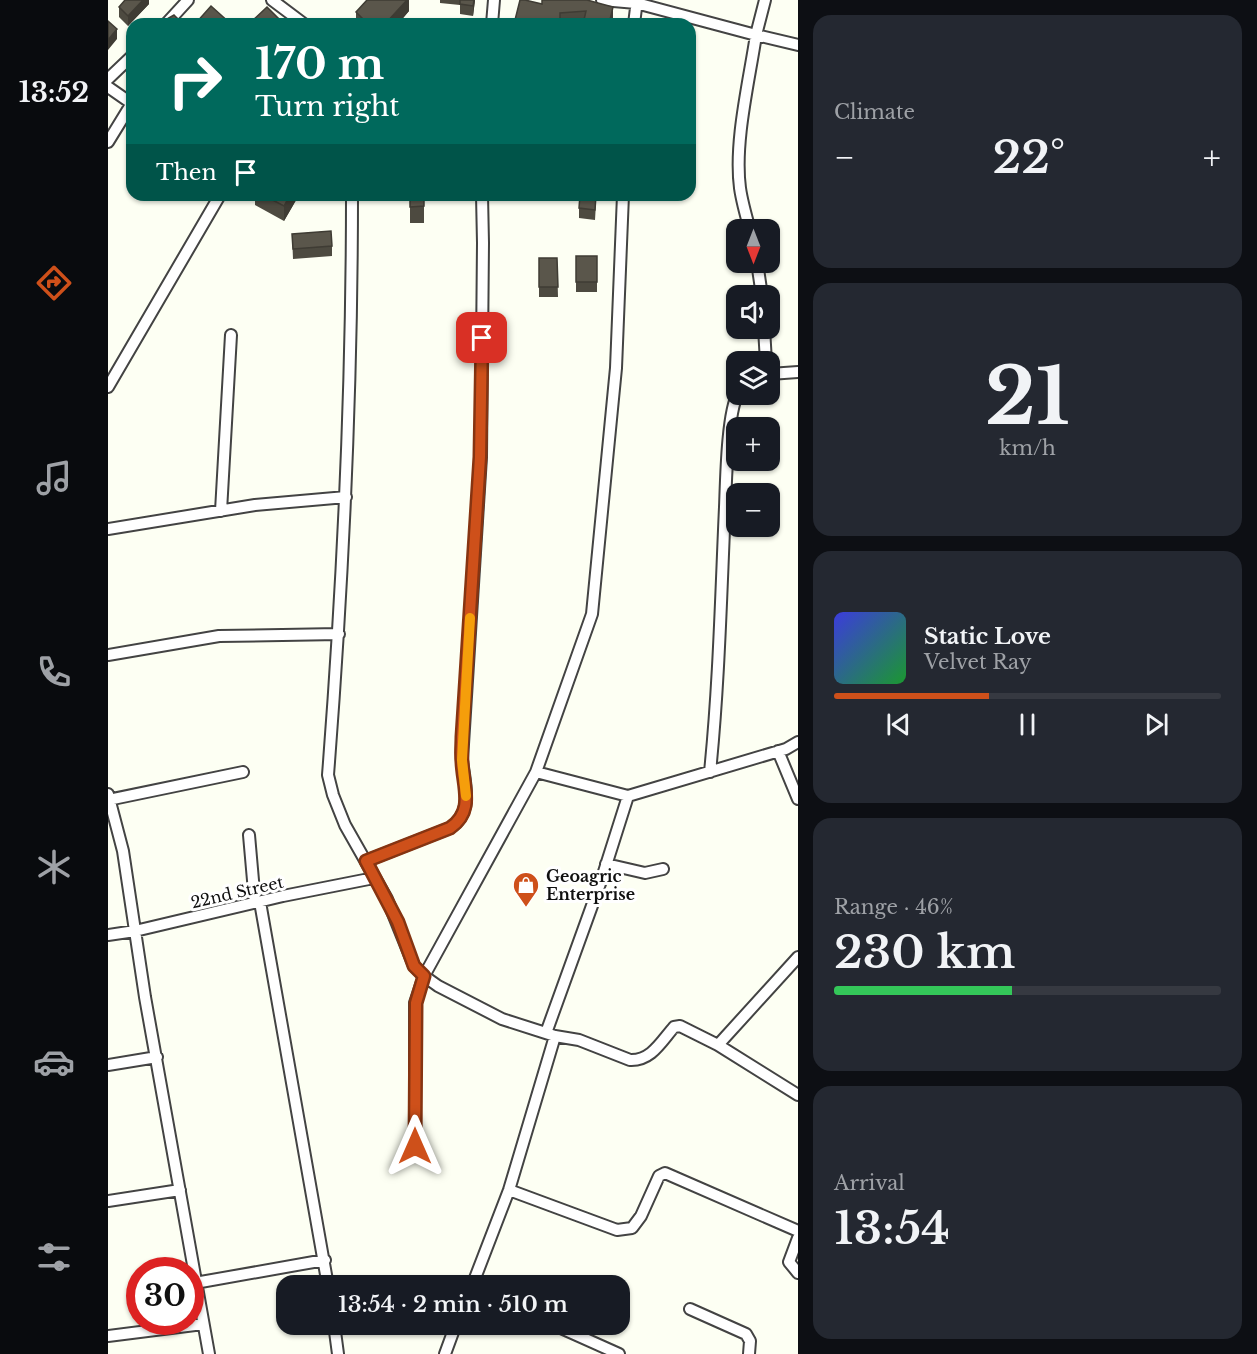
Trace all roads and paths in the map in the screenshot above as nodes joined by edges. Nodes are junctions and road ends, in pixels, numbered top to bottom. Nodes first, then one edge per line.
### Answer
1 (188, 0) edge
2 (272, 0) edge
3 (494, 0) edge
4 (602, 0) edge
5 (765, 0) edge
6 (636, 2) edge
7 (172, 18) edge
8 (296, 18) edge
9 (492, 18) edge
10 (635, 18) edge
11 (694, 18) edge
12 (696, 18) edge
13 (756, 35) junction
14 (798, 45) edge
15 (126, 62) edge
16 (108, 79) edge
17 (108, 87) edge
18 (126, 99) edge
19 (126, 113) edge
20 (108, 142) edge
21 (216, 201) edge
22 (352, 201) edge
23 (482, 201) edge
24 (623, 201) edge
25 (747, 219) edge
26 (231, 335) dead end
27 (798, 372) edge
28 (780, 373) edge
29 (108, 387) edge
30 (734, 405) edge
31 (346, 497) junction
32 (221, 511) junction
33 (108, 529) edge
34 (339, 634) junction
35 (108, 655) edge
36 (798, 742) edge
37 (778, 751) junction
38 (710, 771) junction
39 (243, 772) dead end
40 (536, 772) junction
41 (628, 796) junction
42 (108, 798) edge
43 (798, 799) edge
44 (249, 836) dead end
45 (366, 861) junction
46 (606, 864) junction
47 (663, 869) dead end
48 (374, 878) junction
49 (258, 902) junction
50 (135, 931) junction
51 (108, 935) edge
52 (798, 957) edge
53 (424, 976) junction
54 (551, 1035) junction
55 (718, 1045) junction
56 (157, 1057) junction
57 (108, 1065) edge
58 (798, 1095) edge
59 (415, 1146) dead end
60 (180, 1190) junction
61 (509, 1190) junction
62 (108, 1201) edge
63 (798, 1231) edge
64 (798, 1238) edge
65 (191, 1257) edge
66 (325, 1260) junction
67 (798, 1273) edge
68 (327, 1275) edge
69 (476, 1275) edge
70 (204, 1281) edge
71 (690, 1309) dead end
72 (204, 1330) edge
73 (126, 1334) edge
74 (335, 1335) edge
75 (452, 1335) edge
76 (577, 1335) edge
77 (108, 1336) edge
78 (208, 1354) edge
79 (338, 1354) edge
80 (445, 1354) edge
81 (619, 1354) edge
82 (749, 1354) edge

1 - 7 street
2 - 8 street
3 - 9 street
4 - 6 street
5 - 13 street
6 - 10 street
6 - 11 street
12 - 13 street
13 - 14 street
13 - 25 street
15 - 16 street
17 - 18 street
19 - 20 street
21 - 29 street
22 - 31 street
23 - 45 street
24 - 40 street
26 - 32 street
27 - 28 street
30 - 38 street
31 - 32 street
31 - 34 street
32 - 33 street
34 - 35 street
34 - 45 street
36 - 37 street
37 - 38 street
37 - 43 street
38 - 41 street
39 - 42 street
40 - 41 street
40 - 53 street
41 - 46 street
42 - 50 street
44 - 49 street
45 - 48 street
46 - 47 street
46 - 54 street
48 - 49 street, 22nd Street
48 - 53 street
49 - 50 street, 22nd Street
49 - 66 street
50 - 51 street, 22nd Street
50 - 56 street
52 - 55 street
53 - 54 street
53 - 59 street
54 - 55 street
54 - 61 street
55 - 58 street
56 - 57 street
56 - 60 street
60 - 62 street
60 - 65 street
61 - 63 street
61 - 69 street
64 - 67 street
66 - 68 street
66 - 70 street
71 - 82 street
72 - 78 street
73 - 77 street
74 - 79 street
75 - 80 street
76 - 81 street

